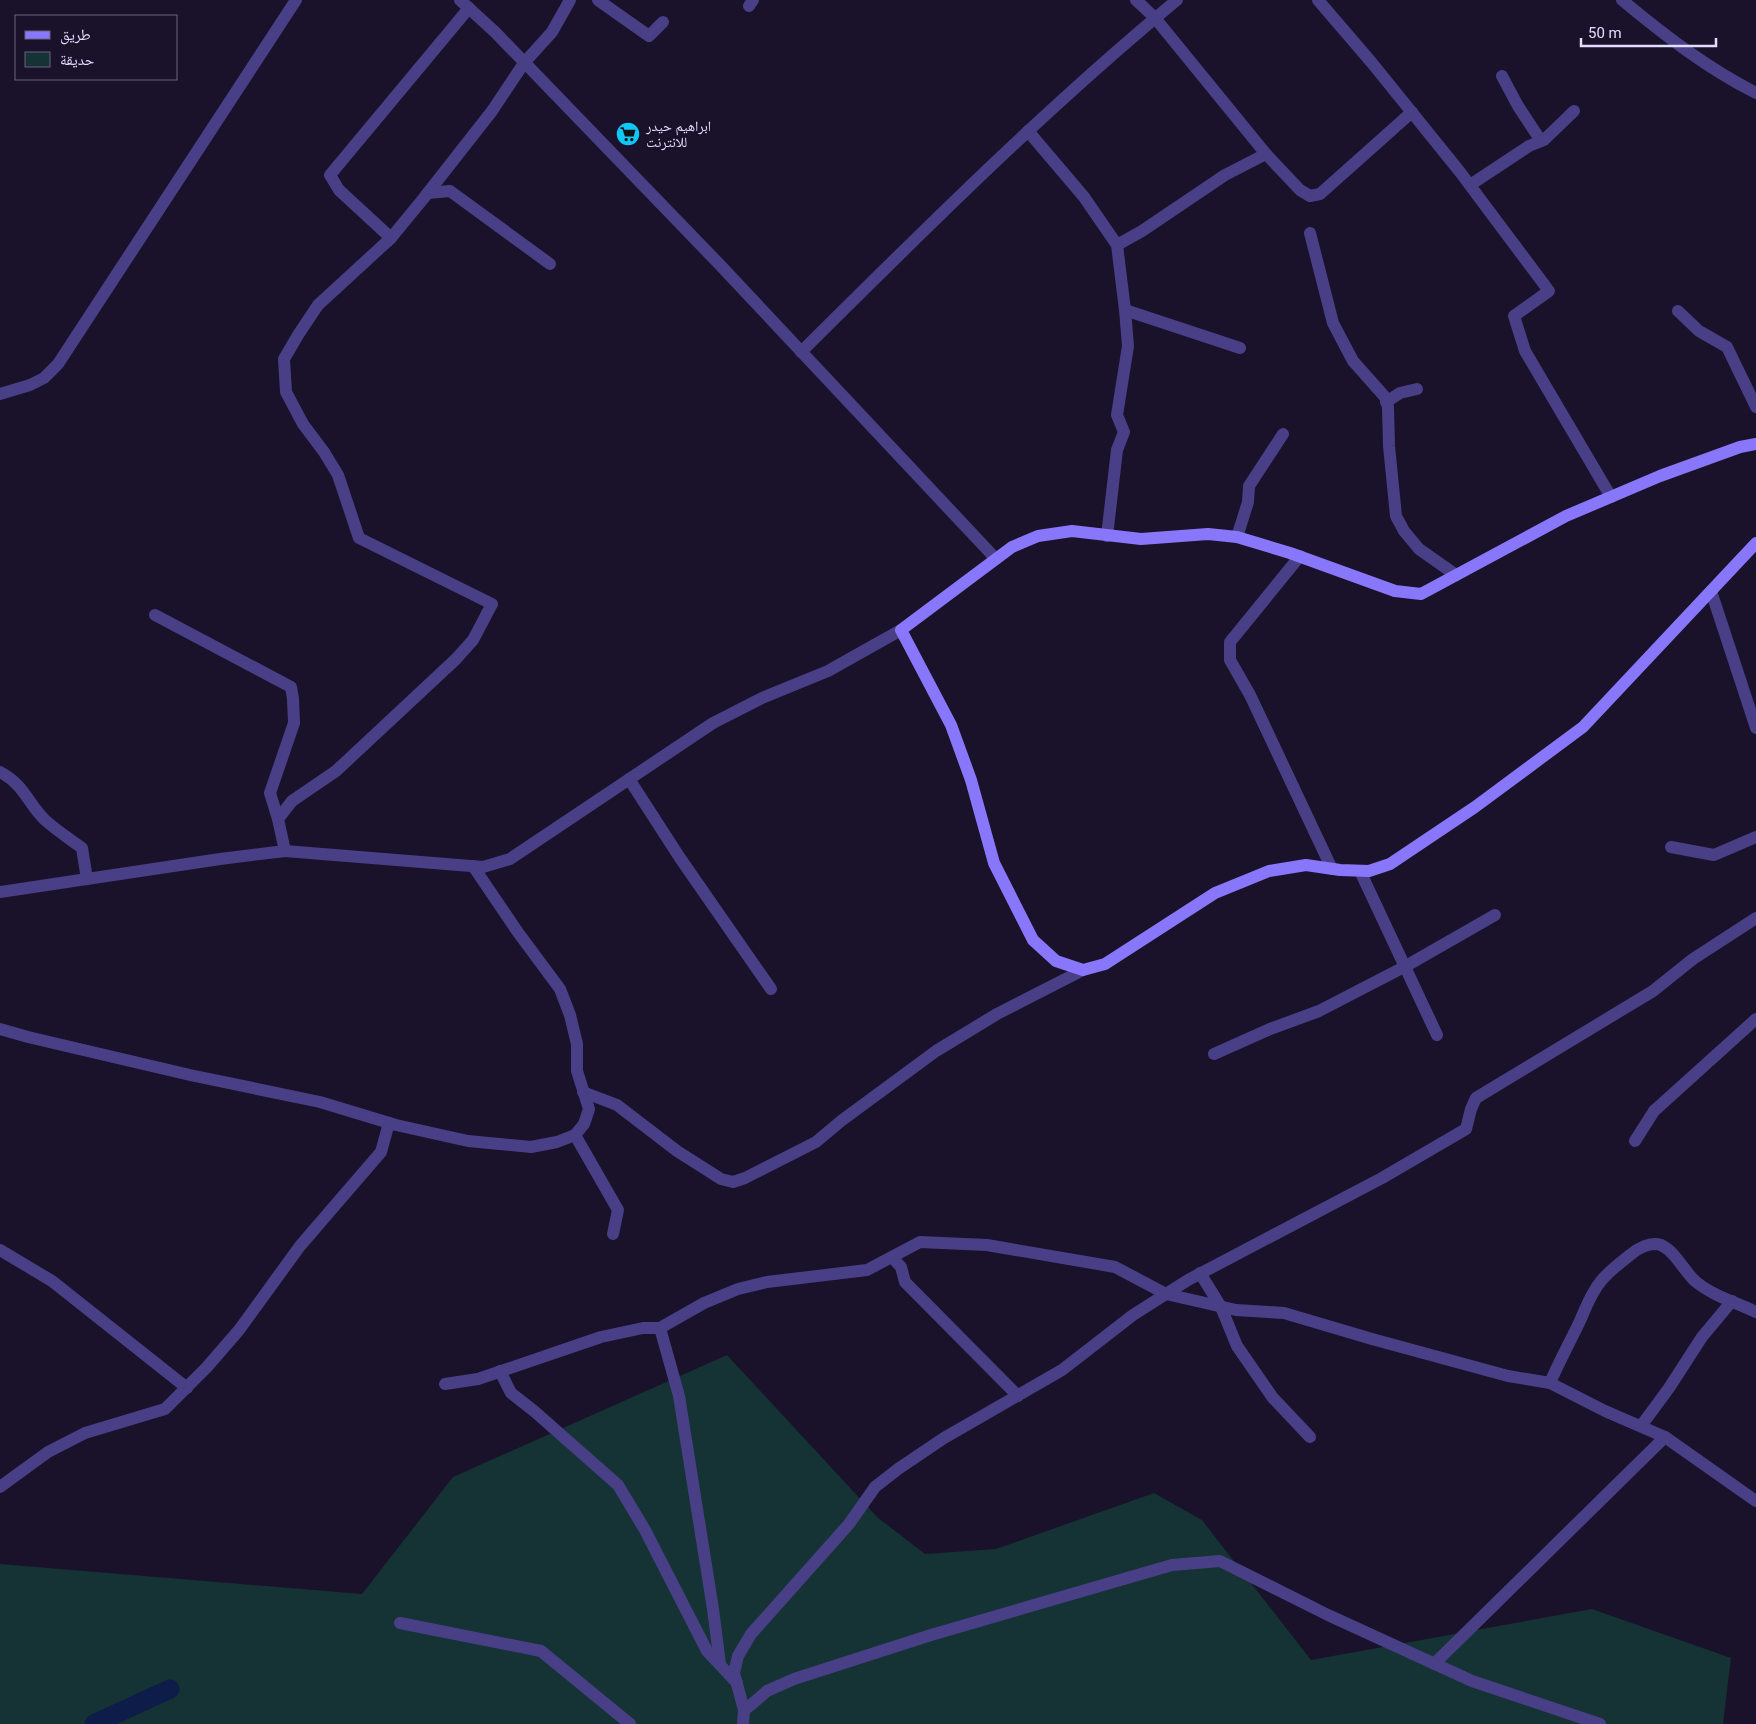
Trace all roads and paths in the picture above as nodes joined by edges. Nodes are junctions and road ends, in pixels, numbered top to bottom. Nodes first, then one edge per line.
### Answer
1 (296, 0) edge
2 (570, 0) edge
3 (598, 0) edge
4 (1136, 0) edge
5 (1176, 0) edge
6 (1318, 0) edge
7 (1622, 0) edge
8 (465, 4) edge
9 (1155, 18) junction
10 (663, 22) dead end
11 (524, 63) junction
12 (1502, 76) dead end
13 (1756, 93) edge
14 (1574, 111) dead end
15 (1412, 112) junction
16 (1028, 131) junction
17 (1541, 141) junction
18 (1266, 154) junction
19 (1470, 185) junction
20 (428, 193) junction
21 (1310, 233) dead end
22 (390, 238) junction
23 (1117, 244) junction
24 (550, 264) dead end
25 (1125, 310) junction
26 (1678, 311) dead end
27 (1240, 348) dead end
28 (801, 352) junction
29 (1417, 388) dead end
30 (0, 394) edge
31 (1386, 402) junction
32 (1756, 407) edge
33 (1283, 434) dead end
34 (1756, 444) edge
35 (1611, 496) junction
36 (1107, 536) junction
37 (1237, 537) junction
38 (1756, 543) edge
39 (1300, 556) junction
40 (996, 559) junction
41 (1456, 575) junction
42 (1712, 591) junction
43 (155, 615) dead end
44 (901, 630) junction
45 (1756, 728) edge
46 (0, 772) edge
47 (629, 779) junction
48 (278, 819) junction
49 (1756, 837) edge
50 (1671, 847) dead end
51 (285, 852) junction
52 (473, 866) junction
53 (1332, 869) junction
54 (1360, 871) junction
55 (87, 879) junction
56 (0, 892) edge
57 (1495, 915) dead end
58 (1756, 918) edge
59 (1406, 966) junction
60 (1083, 970) junction
61 (772, 989) dead end
62 (1756, 1020) edge
63 (0, 1029) edge
64 (1437, 1035) dead end
65 (1214, 1054) dead end
66 (583, 1092) junction
67 (389, 1123) junction
68 (575, 1135) junction
69 (1635, 1141) dead end
70 (613, 1234) dead end
71 (0, 1250) edge
72 (892, 1257) junction
73 (1200, 1273) junction
74 (1166, 1294) junction
75 (1732, 1301) junction
76 (1221, 1307) junction
77 (1756, 1312) edge
78 (660, 1328) junction
79 (500, 1371) junction
80 (1550, 1383) junction
81 (445, 1384) dead end
82 (187, 1388) junction
83 (1018, 1396) junction
84 (1642, 1426) junction
85 (1310, 1437) dead end
86 (1665, 1437) junction
87 (0, 1487) edge
88 (1756, 1500) edge
89 (400, 1623) dead end
90 (720, 1664) junction
91 (1434, 1664) junction
92 (737, 1683) junction
93 (744, 1710) junction
94 (630, 1724) edge
95 (743, 1724) edge
96 (1600, 1724) edge

1 - 30 street
2 - 11 street
3 - 10 street
4 - 9 street
5 - 9 street
6 - 15 street
7 - 13 street
8 - 11 street
8 - 22 street
9 - 16 street
9 - 18 street
11 - 20 street
11 - 28 street
12 - 17 street
14 - 17 street
15 - 18 street
15 - 19 street
16 - 23 street
16 - 28 street
17 - 19 street
18 - 23 street
19 - 35 street
20 - 22 street
20 - 24 street
21 - 31 street
22 - 48 street
23 - 25 street
25 - 27 street
25 - 36 street
26 - 32 street
28 - 40 street
29 - 31 street
31 - 41 street
33 - 37 street
34 - 35 street
35 - 41 street
36 - 37 street
36 - 40 street
37 - 39 street
38 - 42 street
39 - 41 street
39 - 53 street
40 - 44 street
42 - 45 street
42 - 54 street
43 - 48 street
44 - 47 street
44 - 60 street
46 - 55 street
47 - 52 street
47 - 61 street
48 - 51 street
49 - 50 street
51 - 52 street
51 - 55 street
52 - 66 street
53 - 54 street
53 - 60 street
54 - 59 street
55 - 56 street
57 - 59 street
58 - 73 street
59 - 64 street
59 - 65 street
60 - 66 street
62 - 69 street
63 - 67 street
66 - 68 street
67 - 68 street
67 - 82 street
68 - 70 street
71 - 82 street
72 - 74 street
72 - 78 street
72 - 83 street
73 - 74 street
73 - 76 street
74 - 76 street
74 - 83 street
75 - 77 street
75 - 80 street
75 - 84 street
76 - 80 street
76 - 85 street
78 - 79 street
78 - 90 street
79 - 81 street
79 - 90 street
80 - 84 street
82 - 87 street
83 - 92 street
84 - 86 street
86 - 88 street
86 - 91 street
89 - 94 street
90 - 92 street
91 - 93 street
91 - 96 street
92 - 93 street
93 - 95 street

